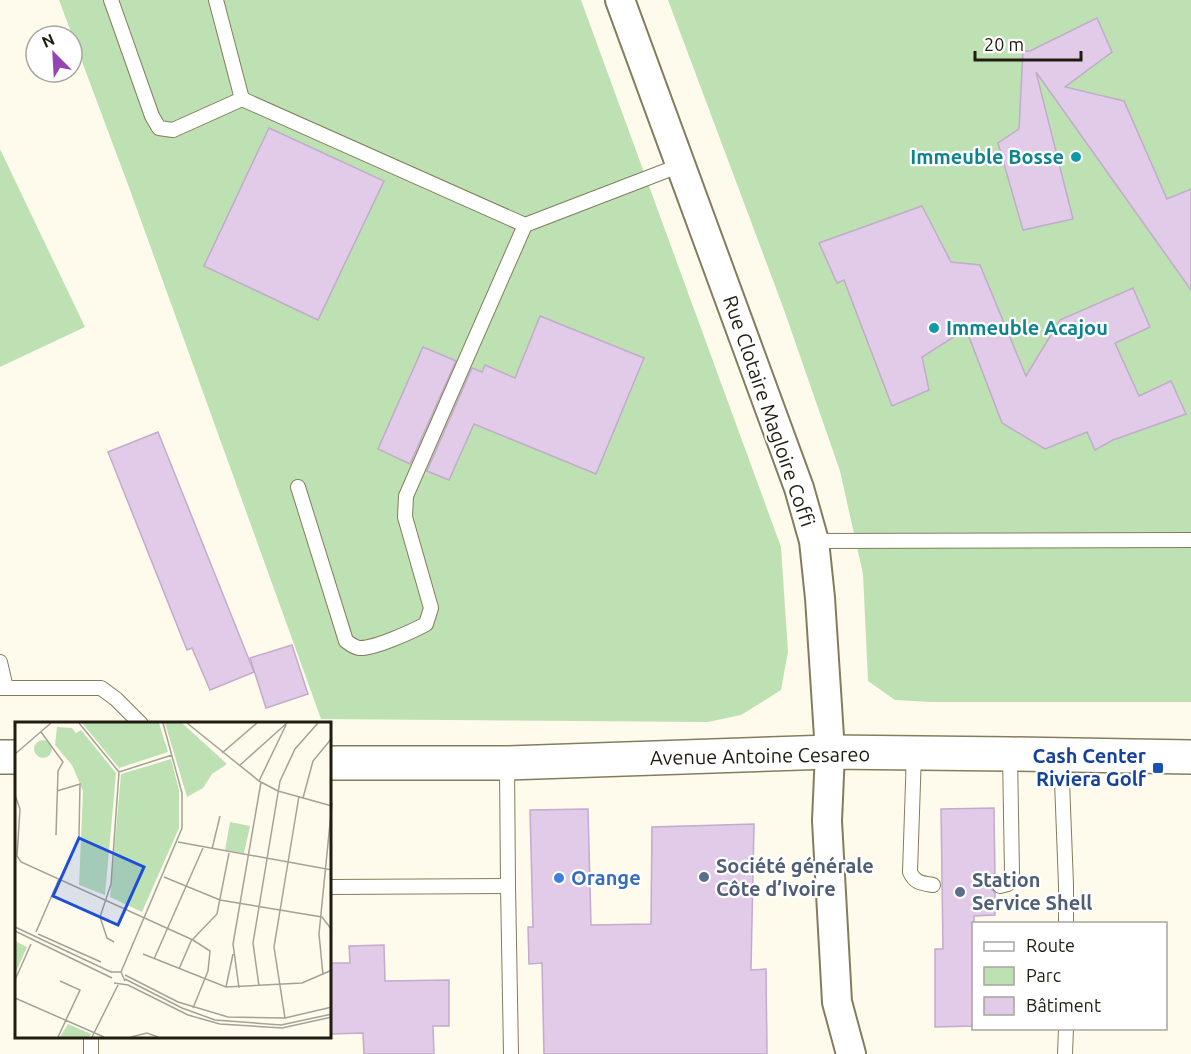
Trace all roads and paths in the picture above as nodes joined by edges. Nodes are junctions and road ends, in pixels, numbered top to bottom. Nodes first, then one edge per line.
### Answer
1 (111, 0) edge
2 (216, 0) edge
3 (620, 0) edge
4 (242, 99) junction
5 (681, 165) junction
6 (525, 225) junction
7 (298, 487) dead end
8 (1191, 540) edge
9 (814, 541) junction
10 (0, 662) edge
11 (3, 688) edge
12 (139, 722) edge
13 (830, 753) junction
14 (914, 753) junction
15 (1010, 754) junction
16 (1061, 755) junction
17 (0, 756) edge
18 (15, 757) edge
19 (1191, 758) edge
20 (507, 762) junction
21 (332, 763) edge
22 (933, 885) dead end
23 (508, 886) junction
24 (1000, 886) dead end
25 (332, 887) edge
26 (1066, 922) edge
27 (1066, 1030) edge
28 (511, 1054) edge
29 (851, 1054) edge
30 (1065, 1054) edge

1 - 4 lane
2 - 4 lane
3 - 5 street, Rue Clotaire Magloire Coffi
4 - 6 lane
5 - 6 lane
5 - 9 street, Rue Clotaire Magloire Coffi
6 - 7 lane
8 - 9 lane
9 - 13 street, Rue Clotaire Magloire Coffi
10 - 11 lane
11 - 12 lane
13 - 14 street, Avenue Antoine Cesareo
13 - 20 street, Avenue Antoine Cesareo
13 - 29 street, Rue Clotaire Magloire Coffi
14 - 15 street, Avenue Antoine Cesareo
14 - 22 lane
15 - 16 street, Avenue Antoine Cesareo
15 - 24 lane
16 - 19 street, Avenue Antoine Cesareo
16 - 26 lane
17 - 18 street
20 - 21 street, Avenue Antoine Cesareo
20 - 23 lane
23 - 25 lane
23 - 28 lane
27 - 30 lane

